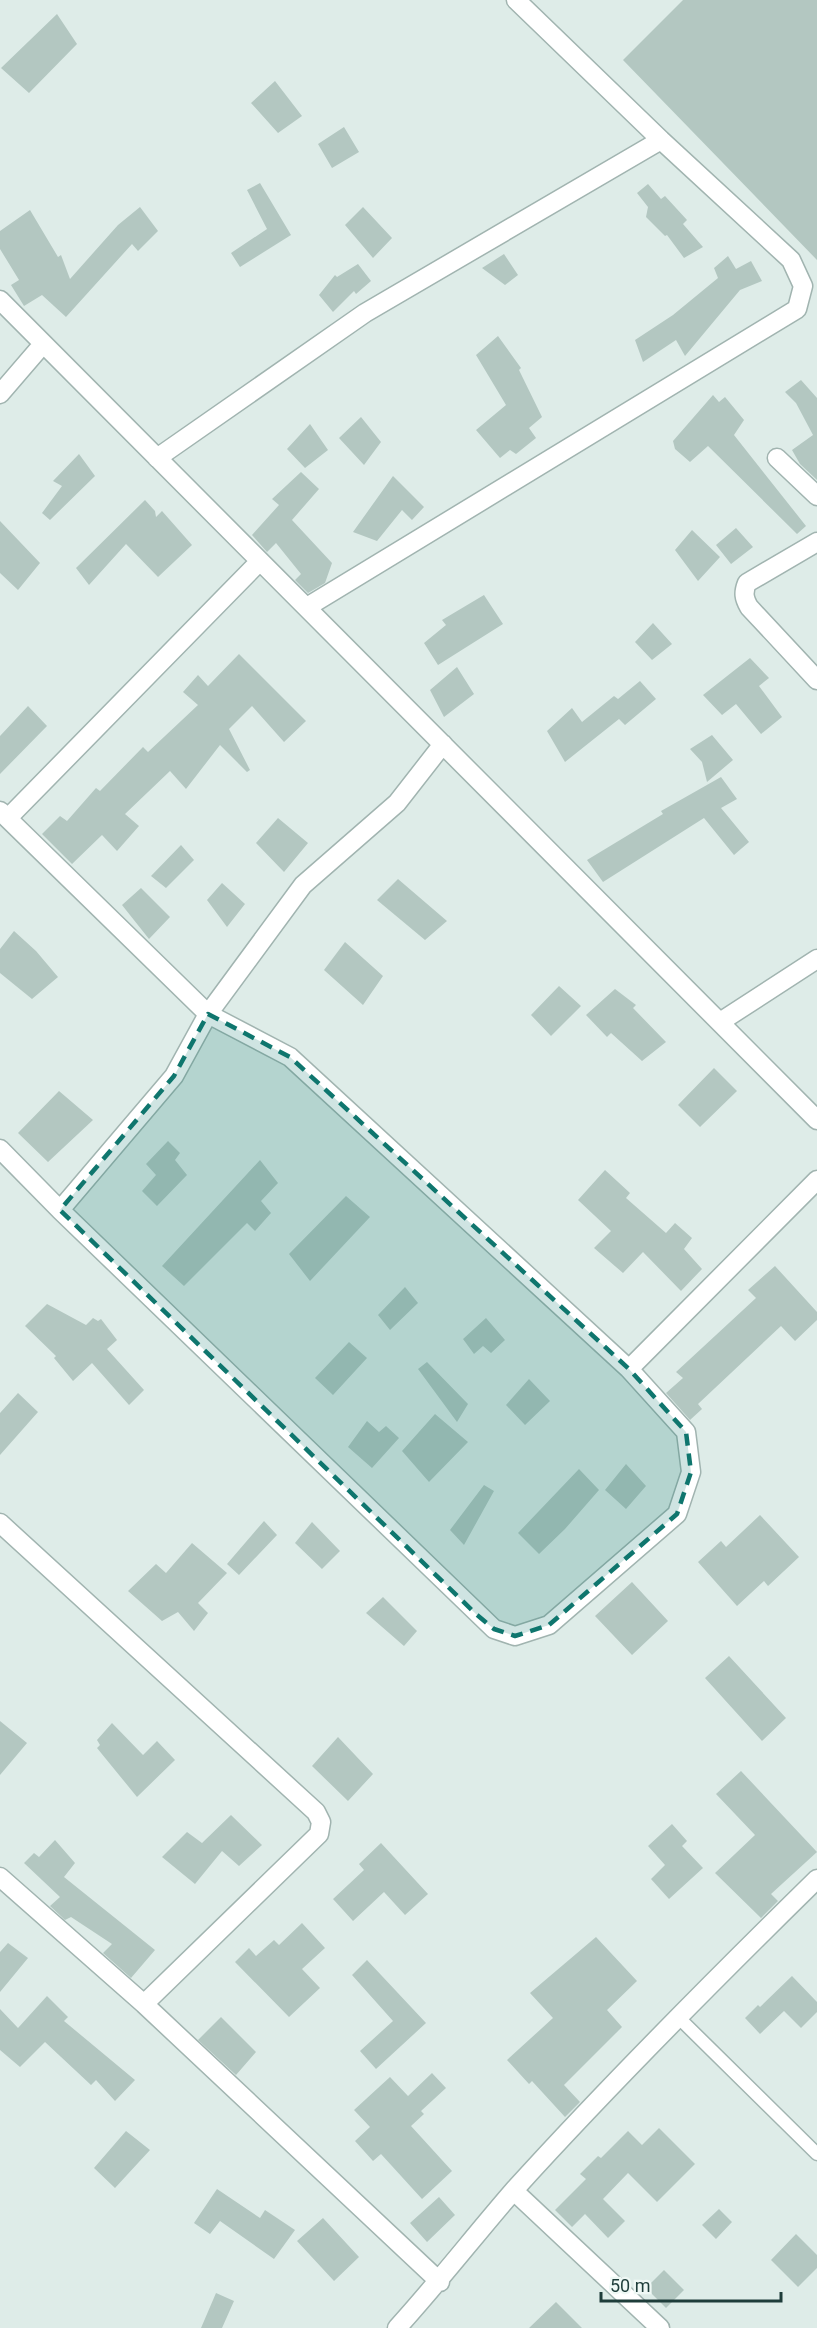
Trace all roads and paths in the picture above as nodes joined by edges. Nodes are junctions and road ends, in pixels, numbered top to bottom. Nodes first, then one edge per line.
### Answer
1 (516, 0) edge
2 (661, 140) junction
3 (0, 300) edge
4 (43, 344) junction
5 (0, 394) edge
6 (157, 458) junction
7 (777, 459) dead end
8 (817, 496) edge
9 (817, 542) edge
10 (260, 561) junction
11 (307, 608) junction
12 (817, 680) edge
13 (443, 744) junction
14 (4, 814) edge
15 (817, 959) edge
16 (208, 1014) junction
17 (720, 1022) junction
18 (817, 1120) edge
19 (0, 1149) edge
20 (817, 1180) edge
21 (60, 1210) junction
22 (628, 1369) junction
23 (0, 1523) edge
24 (0, 1876) edge
25 (817, 1879) edge
26 (144, 2004) junction
27 (677, 2016) junction
28 (817, 2154) edge
29 (514, 2191) junction
30 (440, 2282) junction
31 (397, 2328) edge
32 (660, 2328) edge

1 - 2 street
2 - 6 street
2 - 11 street
3 - 4 street
4 - 5 street
4 - 6 street
6 - 10 street
7 - 8 street
9 - 12 street
10 - 11 street
10 - 14 street
11 - 13 street
13 - 16 street
13 - 17 street
14 - 16 street
15 - 17 street
16 - 21 street
16 - 22 street
17 - 18 street
19 - 21 street
20 - 22 street
21 - 22 street
23 - 26 street
24 - 26 street
25 - 27 street
26 - 30 street
27 - 28 lane
27 - 29 street
29 - 30 street
29 - 32 street
30 - 31 street

